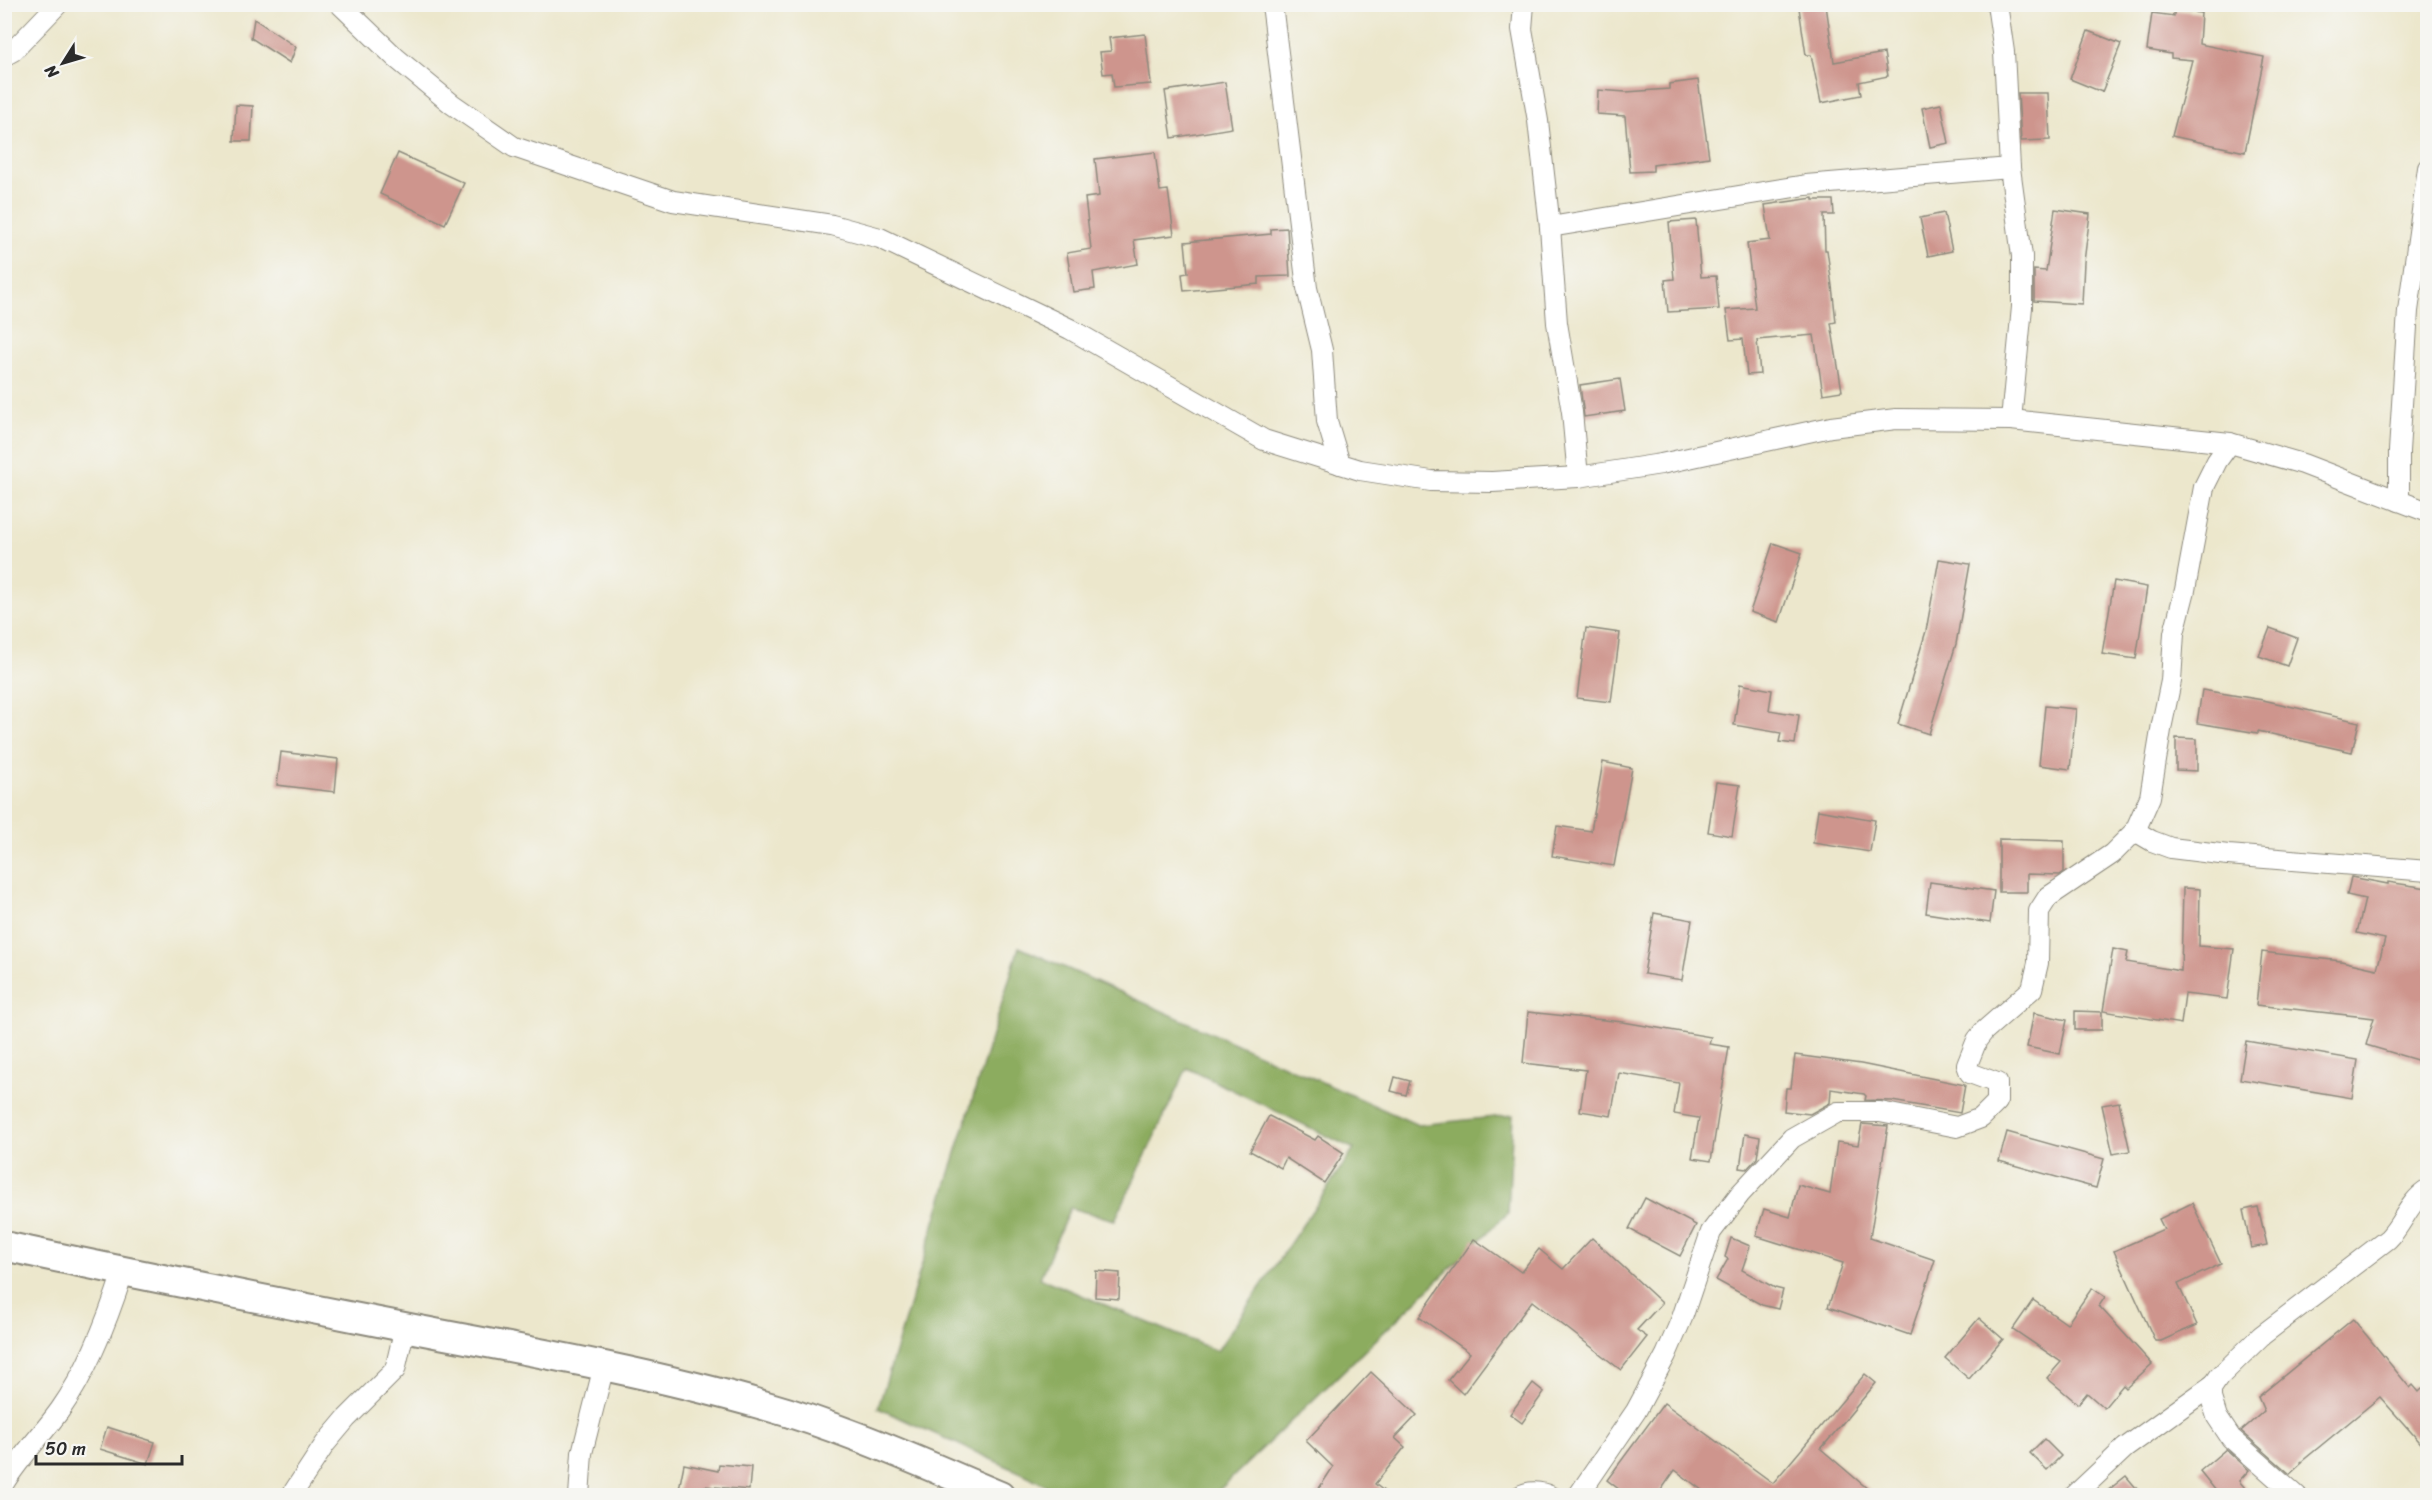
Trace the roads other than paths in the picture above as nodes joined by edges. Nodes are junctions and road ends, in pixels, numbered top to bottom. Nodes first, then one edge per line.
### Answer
1 (58, 4) edge
2 (340, 4) edge
3 (1272, 4) edge
4 (1524, 4) edge
5 (1997, 4) edge
6 (4, 56) edge
7 (2010, 168) junction
8 (2427, 168) edge
9 (1550, 227) junction
10 (2011, 420) junction
11 (2230, 443) junction
12 (1340, 464) junction
13 (1578, 477) junction
14 (2399, 501) junction
15 (2427, 512) edge
16 (2135, 831) junction
17 (2427, 871) edge
18 (2427, 1190) edge
19 (4, 1246) edge
20 (123, 1272) junction
21 (405, 1327) junction
22 (604, 1366) junction
23 (2214, 1384) junction
24 (4, 1483) edge
25 (291, 1496) edge
26 (579, 1496) edge
27 (1000, 1496) edge
28 (1520, 1496) edge
29 (1550, 1496) edge
30 (1578, 1496) edge
31 (2074, 1496) edge
32 (2297, 1496) edge

1 - 6 street
2 - 12 street
3 - 12 street
4 - 9 street
5 - 7 street
7 - 9 street
7 - 10 street
8 - 14 street
9 - 13 street
10 - 11 street
10 - 13 street
11 - 14 street
11 - 16 street
12 - 13 street
14 - 15 street
16 - 17 street
16 - 30 street
18 - 23 street
19 - 20 main road
20 - 21 main road
20 - 24 street
21 - 22 main road
21 - 25 street
22 - 26 street
22 - 27 main road
23 - 31 street
23 - 32 street
28 - 29 street

